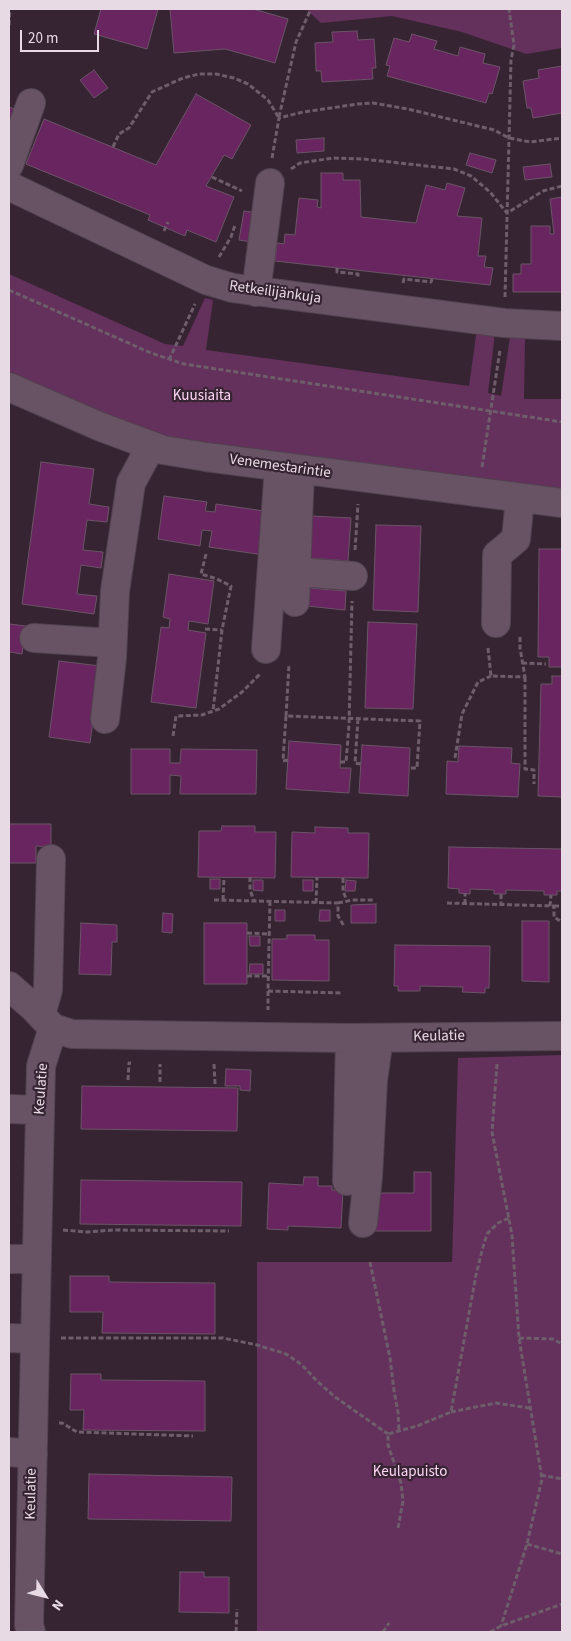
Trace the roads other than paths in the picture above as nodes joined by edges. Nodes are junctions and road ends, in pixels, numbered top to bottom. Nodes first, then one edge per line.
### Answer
1 (31, 103) dead end
2 (9, 165) edge
3 (9, 186) edge
4 (258, 189) road end
5 (256, 292) junction
6 (562, 326) edge
7 (9, 387) edge
8 (150, 446) junction
9 (290, 468) junction
10 (520, 498) junction
11 (562, 503) edge
12 (297, 572) junction
13 (353, 576) road end
14 (295, 602) dead end
15 (496, 623) dead end
16 (34, 638) dead end
17 (112, 643) junction
18 (266, 649) road end
19 (105, 719) dead end
20 (51, 859) dead end
21 (9, 986) edge
22 (47, 1021) junction
23 (562, 1036) edge
24 (350, 1038) junction
25 (379, 1038) junction
26 (9, 1109) edge
27 (40, 1110) junction
28 (347, 1181) dead end
29 (363, 1223) dead end
30 (9, 1259) edge
31 (37, 1259) junction
32 (9, 1338) edge
33 (26, 1348) edge
34 (21, 1453) edge
35 (20, 1542) edge
36 (31, 1632) edge

1 - 2 street
3 - 5 street, Retkeilijänkuja
4 - 5 street
5 - 6 street, Retkeilijänkuja
7 - 8 street, Venemestarintie
8 - 9 street, Venemestarintie
8 - 17 street
9 - 10 street, Venemestarintie
9 - 12 street
9 - 18 street
10 - 11 street, Venemestarintie
10 - 15 street
12 - 13 street
12 - 14 street
16 - 17 street
17 - 19 street
20 - 22 street
21 - 22 street
22 - 24 street, Keulatie
22 - 27 street, Keulatie
23 - 25 street, Keulatie
24 - 25 street, Keulatie
24 - 28 street
25 - 29 street
26 - 27 street
27 - 31 street, Keulatie
30 - 31 street
31 - 33 street, Keulatie
32 - 33 street
33 - 34 street, Keulatie
34 - 35 street, Keulatie
35 - 36 street, Keulatie

